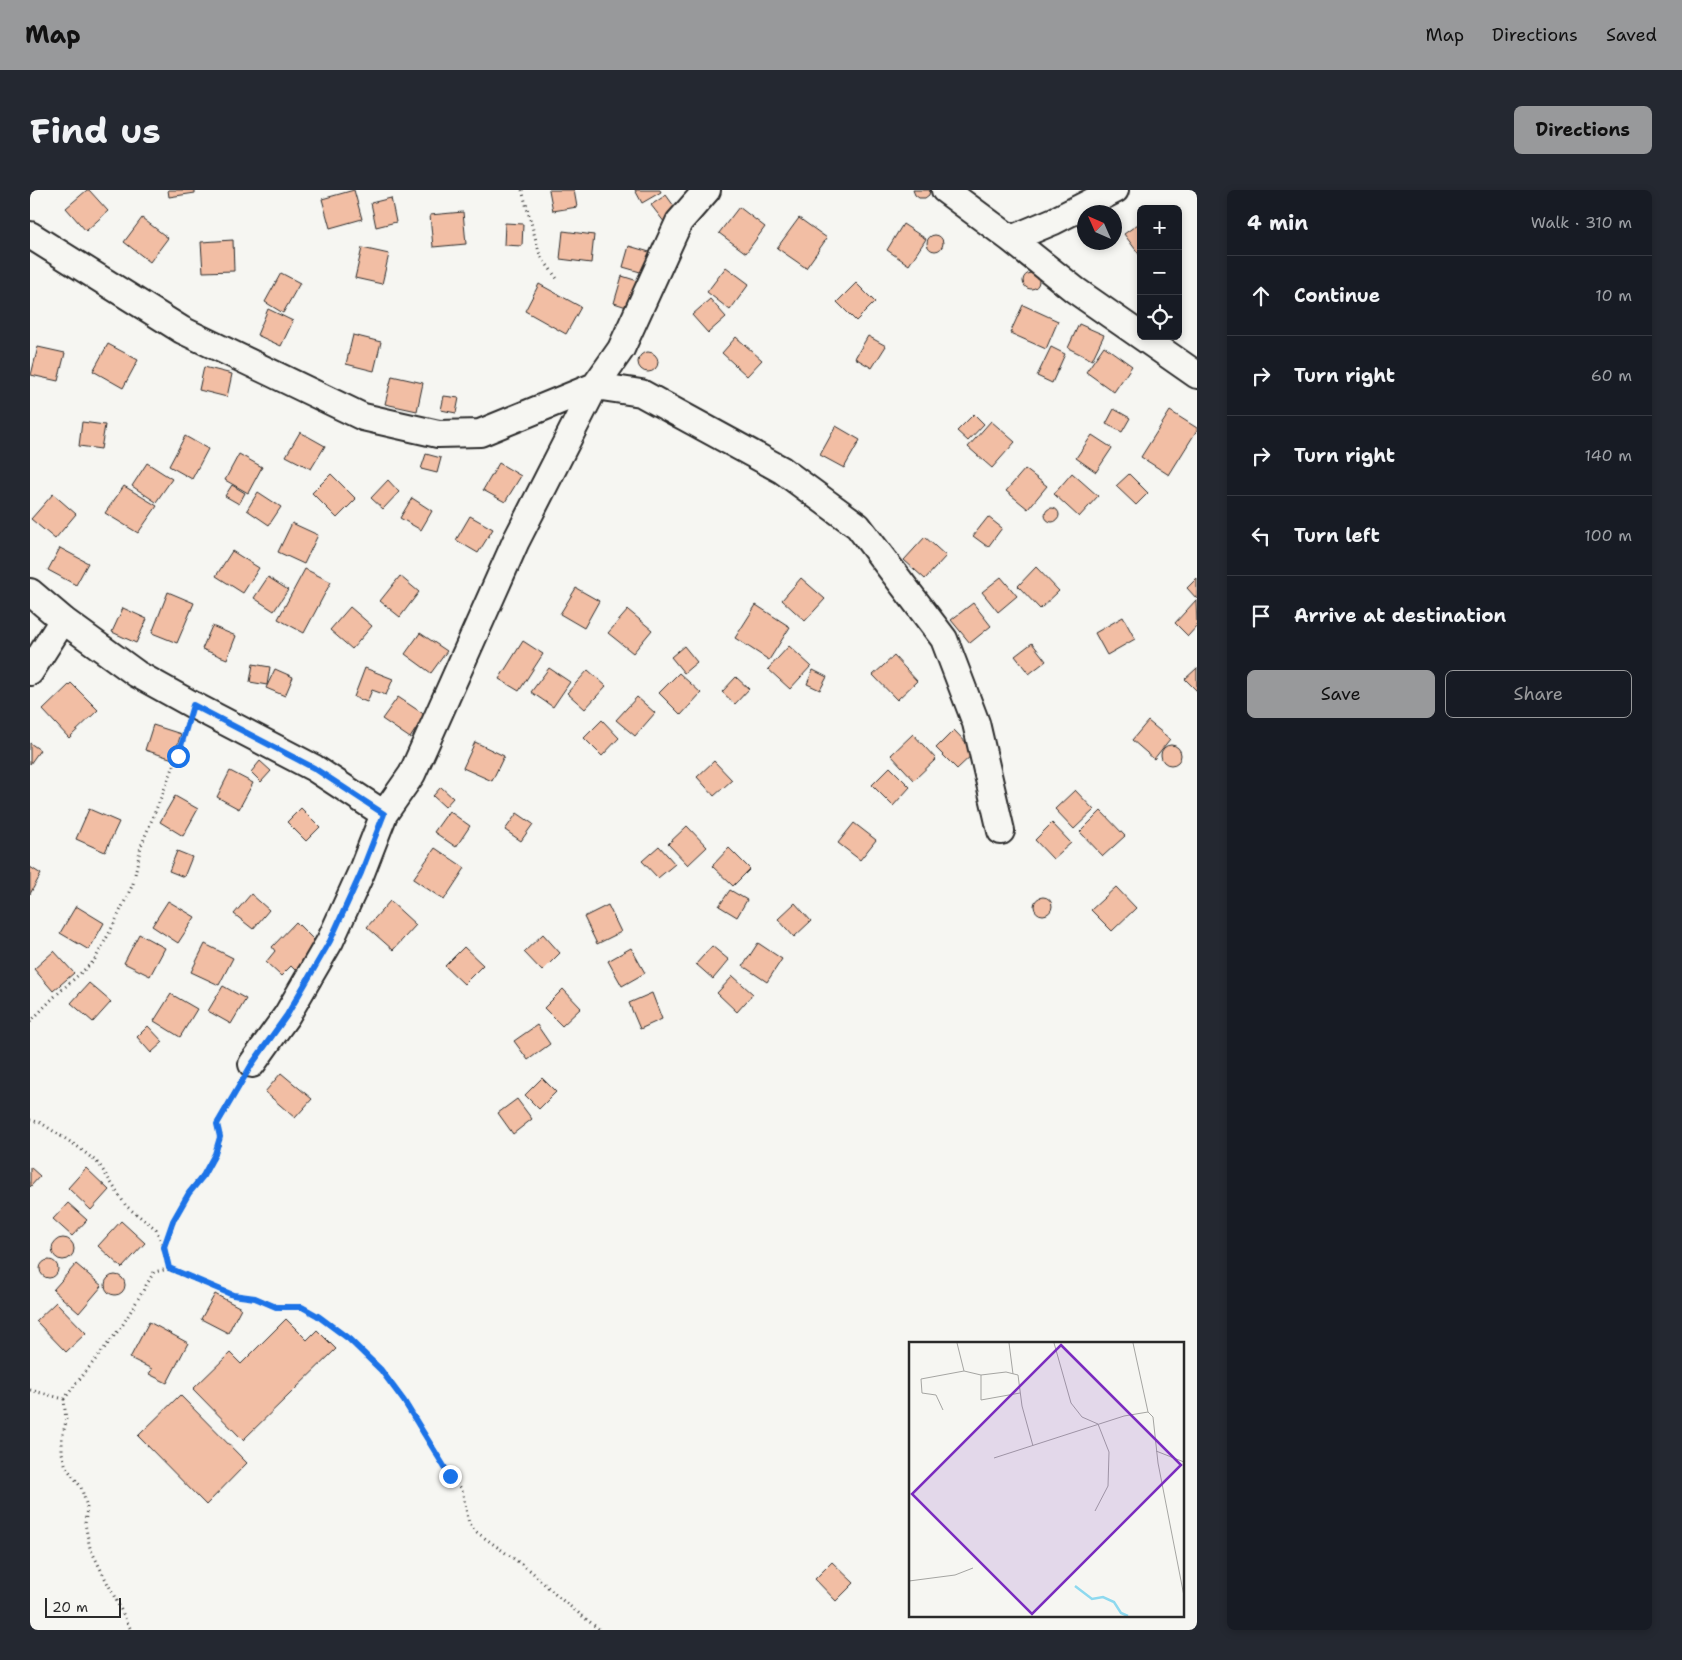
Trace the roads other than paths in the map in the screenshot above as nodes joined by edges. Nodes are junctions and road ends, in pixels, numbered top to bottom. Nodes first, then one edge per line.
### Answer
1 (707, 190) edge
2 (946, 190) edge
3 (1115, 190) edge
4 (30, 235) edge
5 (1011, 239) junction
6 (1197, 375) edge
7 (595, 386) junction
8 (30, 592) edge
9 (63, 620) junction
10 (30, 672) edge
11 (384, 814) junction
12 (1001, 831) dead end
13 (252, 1064) road end

1 - 7 street
2 - 5 street
3 - 5 street
4 - 7 street
5 - 6 street
7 - 11 street
7 - 12 street
8 - 9 street
9 - 10 street
9 - 11 street
11 - 13 street

